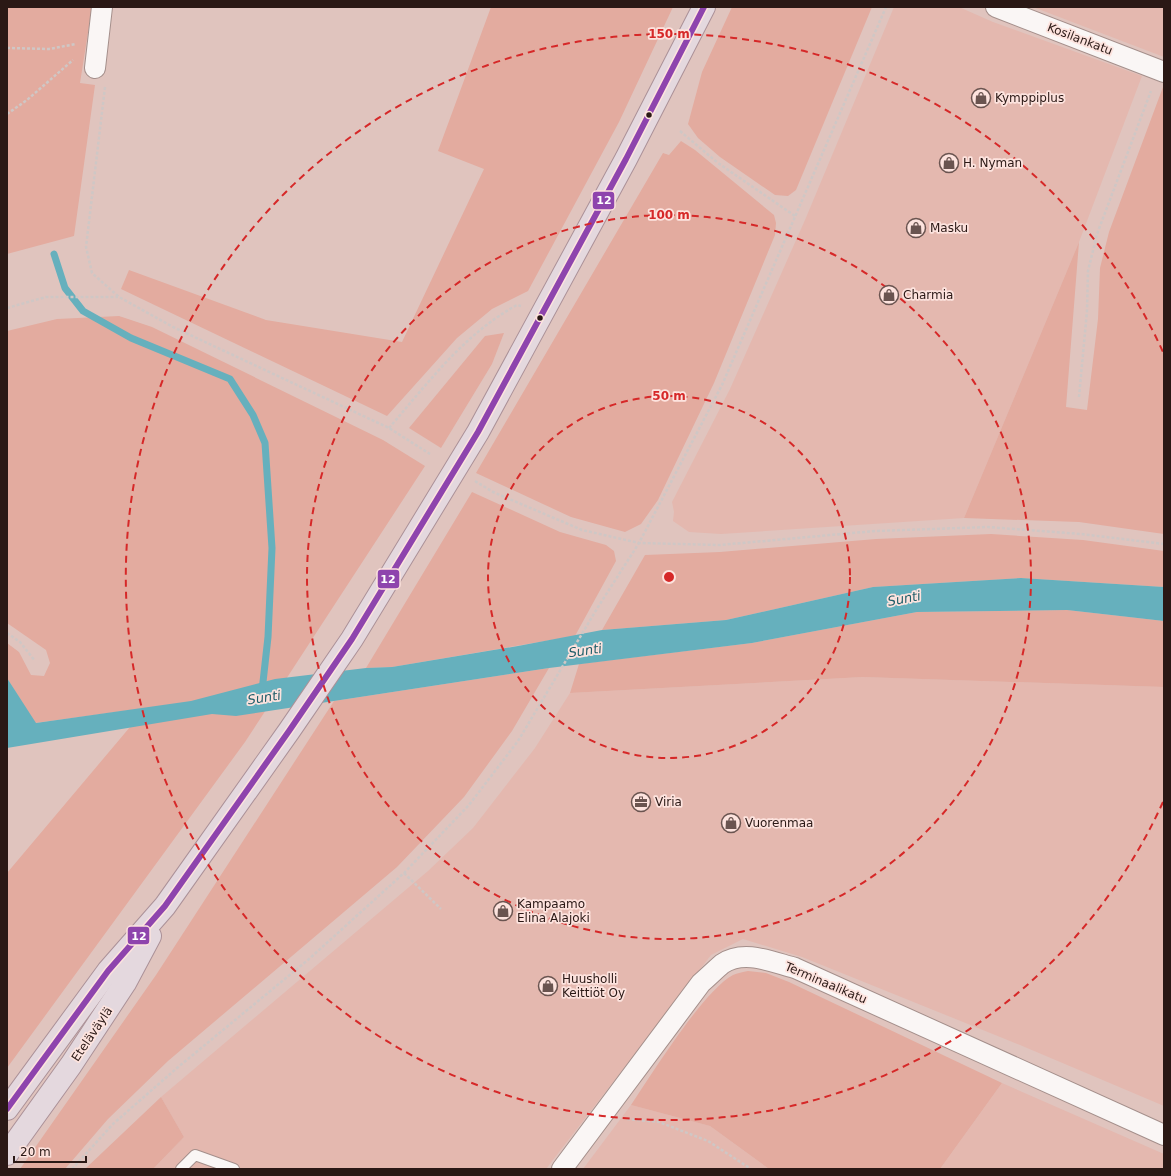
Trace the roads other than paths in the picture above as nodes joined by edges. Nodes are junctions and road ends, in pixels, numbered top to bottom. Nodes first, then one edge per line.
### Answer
1 (102, 7) edge
2 (704, 7) edge
3 (996, 7) edge
4 (1162, 71) edge
5 (100, 75) road end
6 (165, 906) junction
7 (7, 1109) edge
8 (1164, 1135) edge
9 (7, 1154) edge
10 (181, 1169) edge
11 (234, 1169) edge
12 (562, 1169) edge

1 - 5 street
2 - 6 highway, Eteläväylä
3 - 4 street, Kosilankatu
6 - 7 highway, Eteläväylä
6 - 9 highway, Eteläväylä
8 - 12 street, Terminaalikatu
10 - 11 lane

